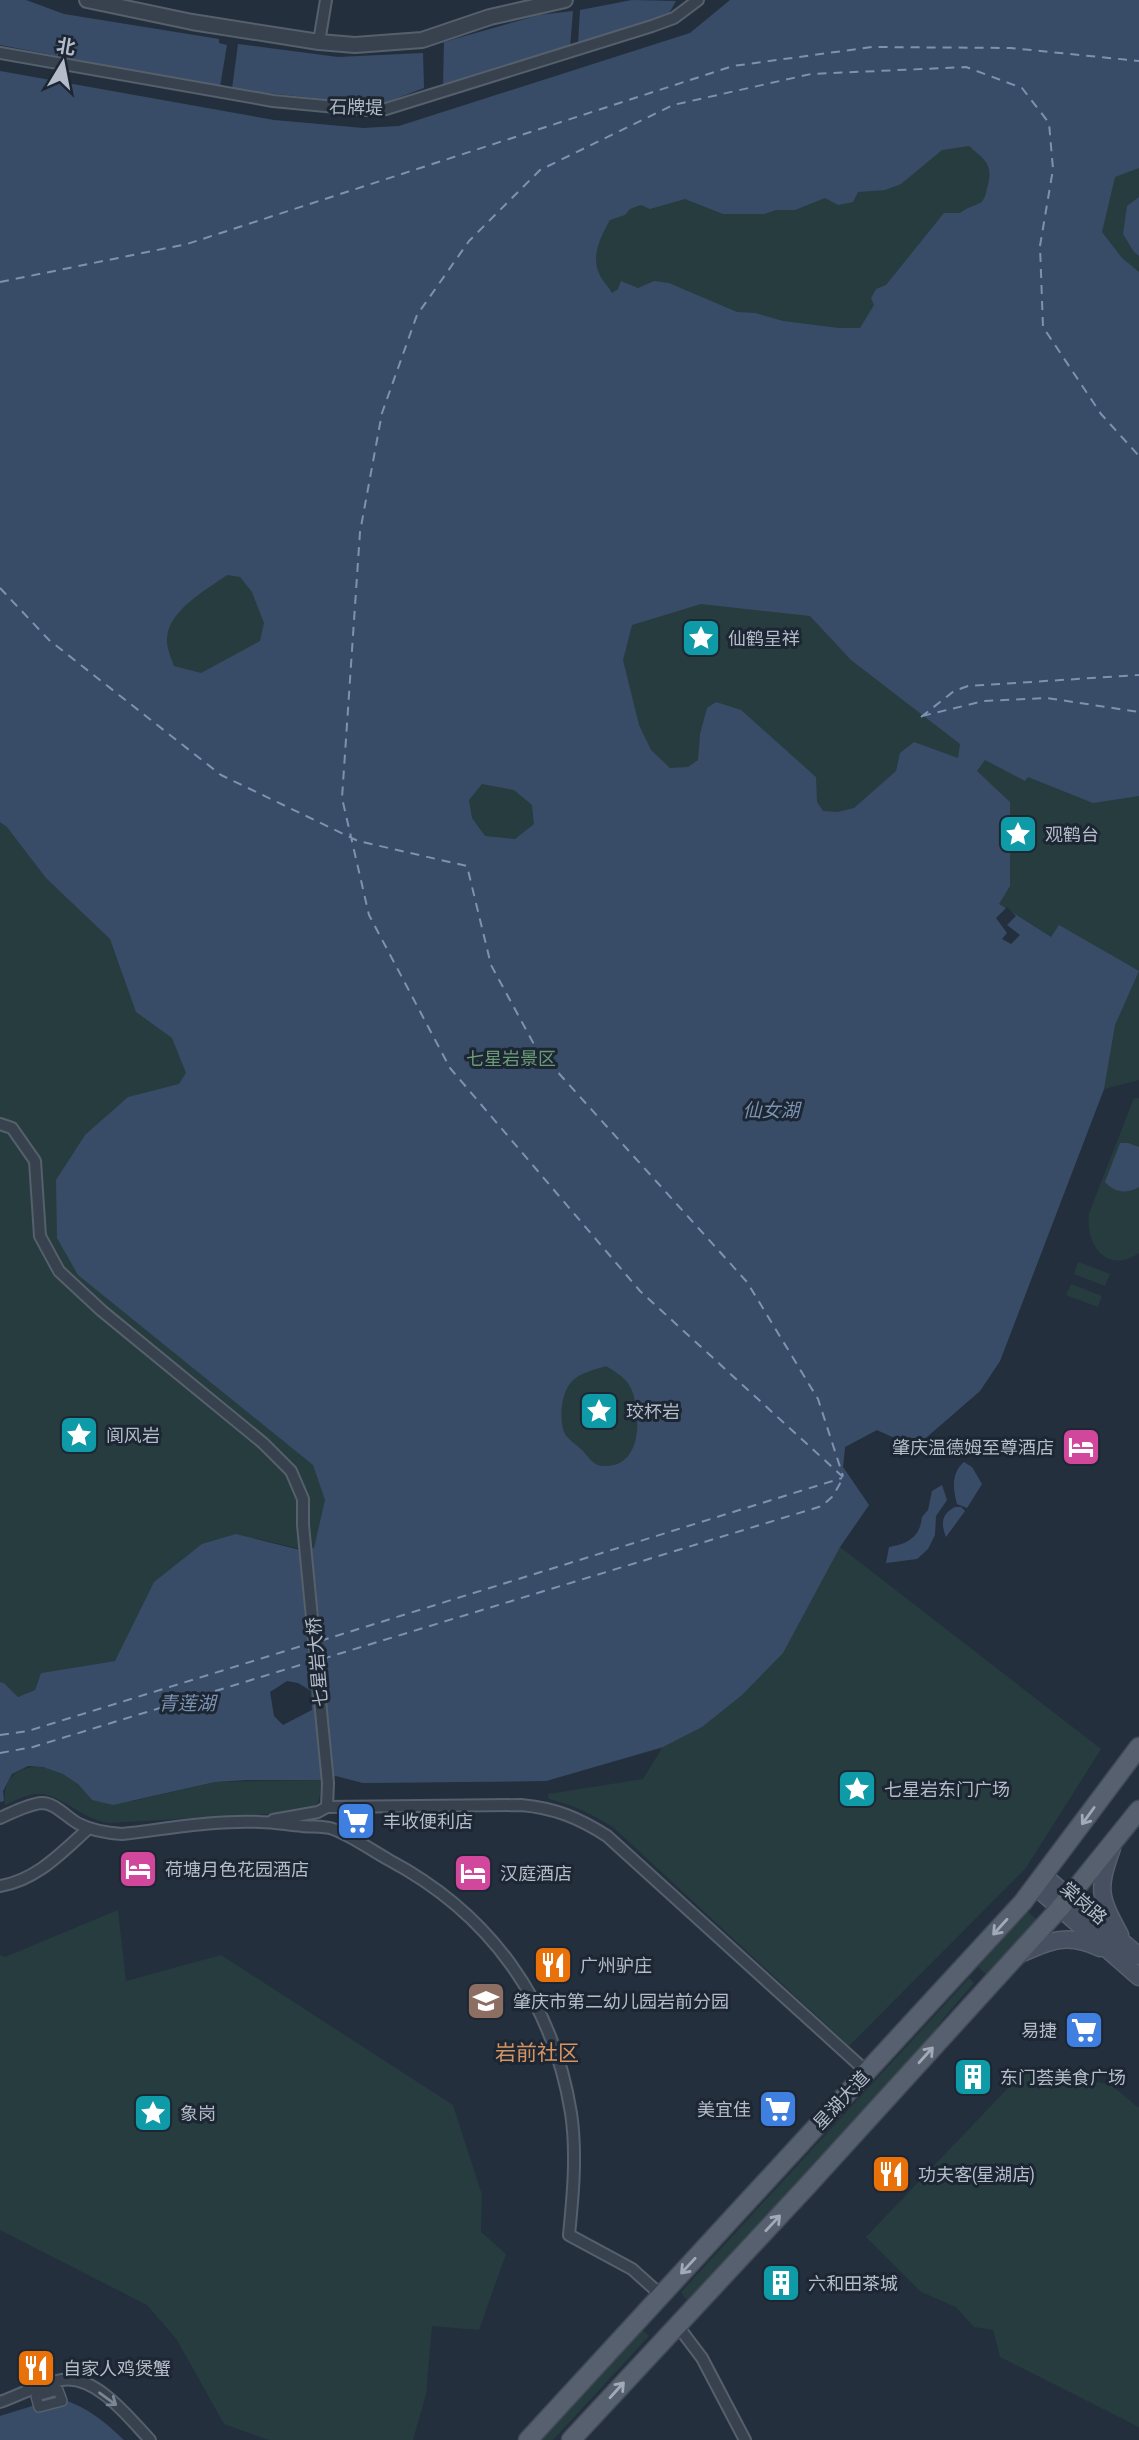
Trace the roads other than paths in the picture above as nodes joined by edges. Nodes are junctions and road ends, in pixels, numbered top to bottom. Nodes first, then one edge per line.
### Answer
1 (87, 0) edge
2 (326, 0) edge
3 (565, 0) edge
4 (698, 0) edge
5 (319, 42) junction
6 (0, 53) edge
7 (0, 1124) edge
8 (1139, 1747) edge
9 (325, 1809) junction
10 (1139, 1810) edge
11 (0, 1818) edge
12 (260, 1822) junction
13 (89, 1828) junction
14 (327, 1828) junction
15 (1113, 1845) junction
16 (1040, 1881) junction
17 (0, 1886) edge
18 (1065, 1903) junction
19 (1119, 1949) junction
20 (1016, 1956) junction
21 (1139, 1956) edge
22 (965, 1967) junction
23 (1139, 1977) edge
24 (985, 1989) junction
25 (867, 2072) junction
26 (661, 2295) junction
27 (677, 2325) junction
28 (0, 2402) edge
29 (150, 2440) edge
30 (528, 2440) edge
31 (571, 2440) edge
32 (745, 2440) edge

1 - 5 street
2 - 5 street
3 - 5 street
4 - 6 street, 石牌堤
7 - 9 street, 七星岩大桥
8 -> 16 main road, 星湖大道
9 - 12 street
9 - 14 street
9 - 14 street, 七星岩大桥
9 - 25 street
10 - 15 main road, 星湖大道
11 - 13 street
12 - 13 street
12 - 14 street
13 - 17 street
14 - 26 street
15 - 18 main road, 星湖大道
15 - 19 main road
16 - 18 main road, 棠岗路
16 -> 22 main road, 星湖大道
18 - 19 main road, 棠岗路
18 - 20 main road, 星湖大道
19 - 20 main road
19 - 21 main road, 棠岗路
19 - 23 main road, 棠岗路
20 - 24 main road, 星湖大道
22 - 24 main road
22 - 25 main road, 星湖大道
27 -> 24 main road, 星湖大道
25 -> 26 main road, 星湖大道
26 - 30 main road, 星湖大道
31 -> 27 main road, 星湖大道
27 - 32 street
28 -> 29 street

